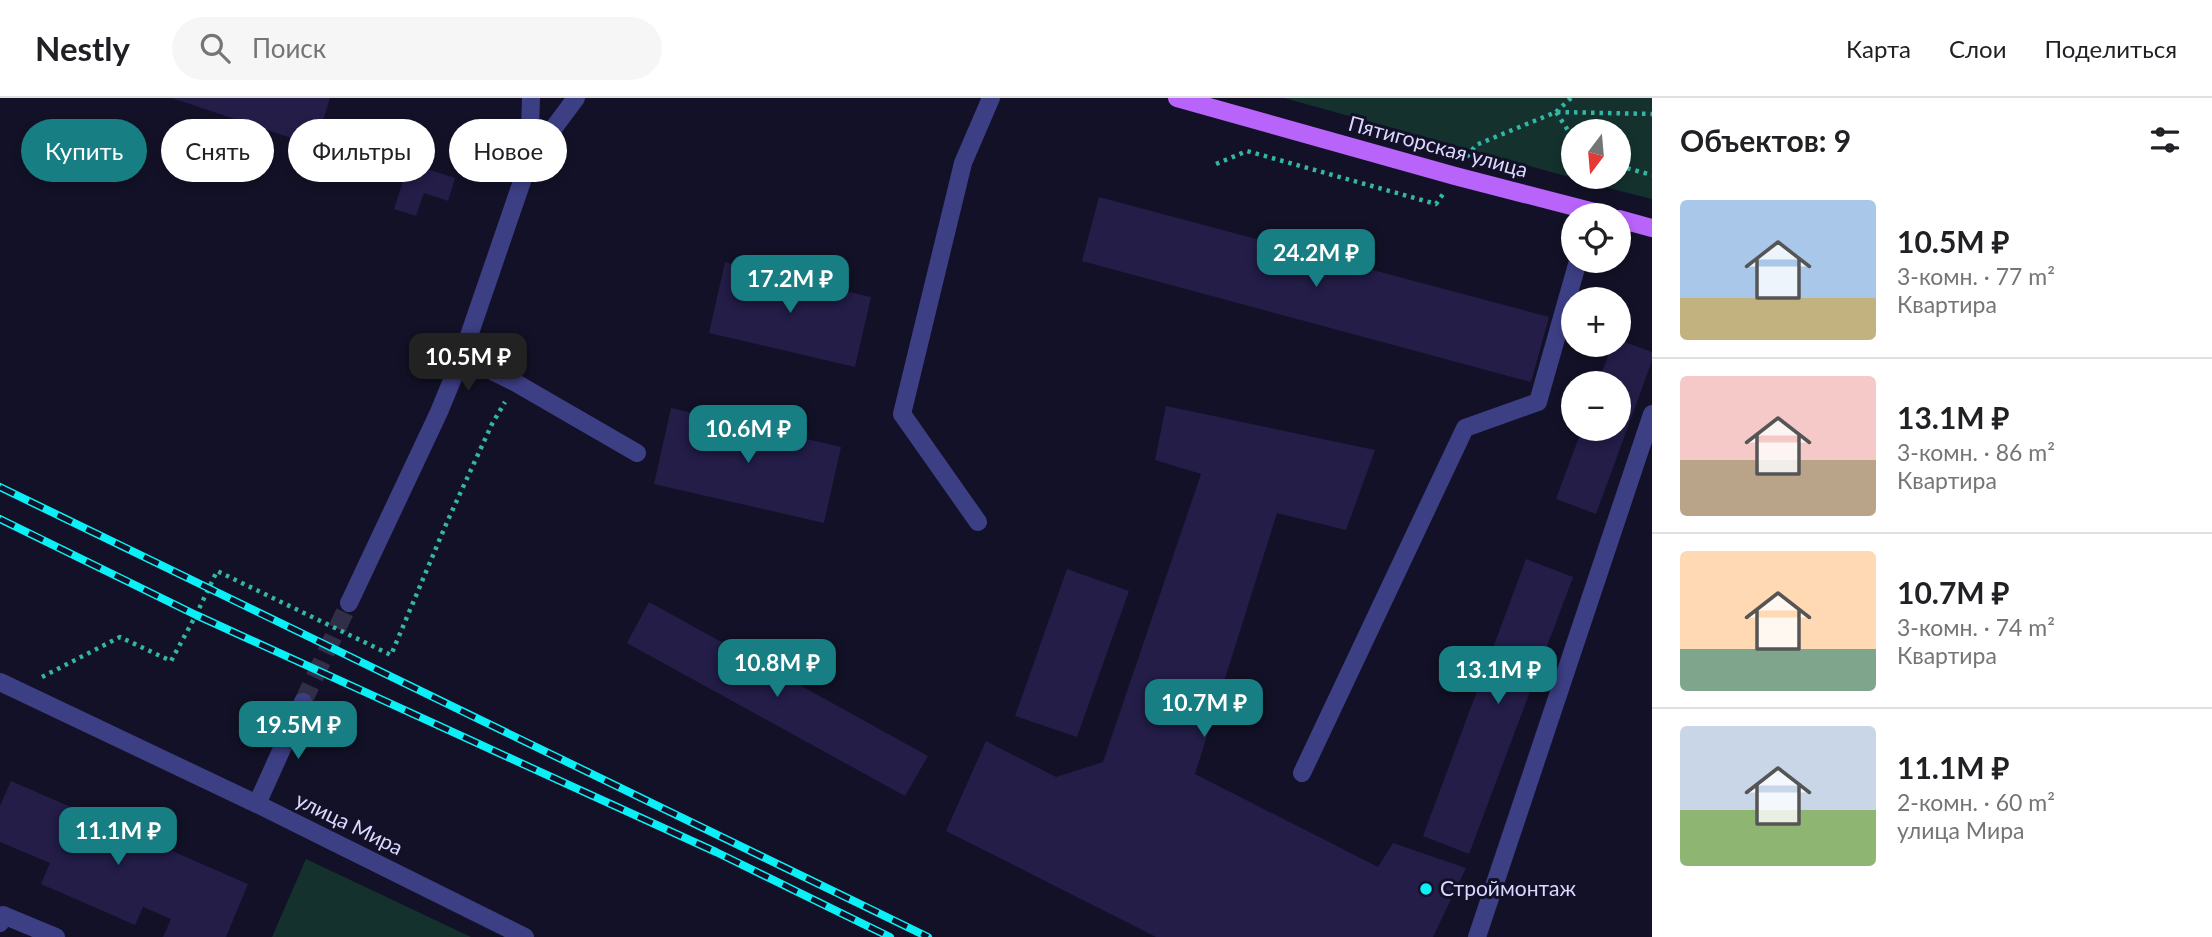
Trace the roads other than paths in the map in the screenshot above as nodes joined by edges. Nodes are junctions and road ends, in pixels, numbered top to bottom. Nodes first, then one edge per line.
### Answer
1 (531, 98) edge
2 (576, 98) edge
3 (991, 98) edge
4 (1177, 98) edge
5 (530, 119) edge
6 (560, 119) edge
7 (521, 182) edge
8 (1561, 205) edge
9 (1631, 222) edge
10 (1652, 228) edge
11 (1575, 273) edge
12 (463, 356) junction
13 (1652, 414) edge
14 (637, 453) dead end
15 (978, 522) dead end
16 (349, 603) tunnel mouth
17 (8, 686) edge
18 (303, 702) tunnel mouth
19 (1302, 772) dead end
20 (257, 804) junction
21 (0, 923) edge
22 (57, 937) edge
23 (525, 937) edge
24 (1477, 937) edge

1 - 5 street
2 - 6 street
3 - 15 street
4 - 8 main road, Пятигорская улица
7 - 12 street
9 - 10 main road
11 - 19 street
12 - 14 street
12 - 16 street
13 - 24 street
17 - 20 street, улица Мира
18 - 20 street
20 - 23 street, улица Мира
21 - 22 street

